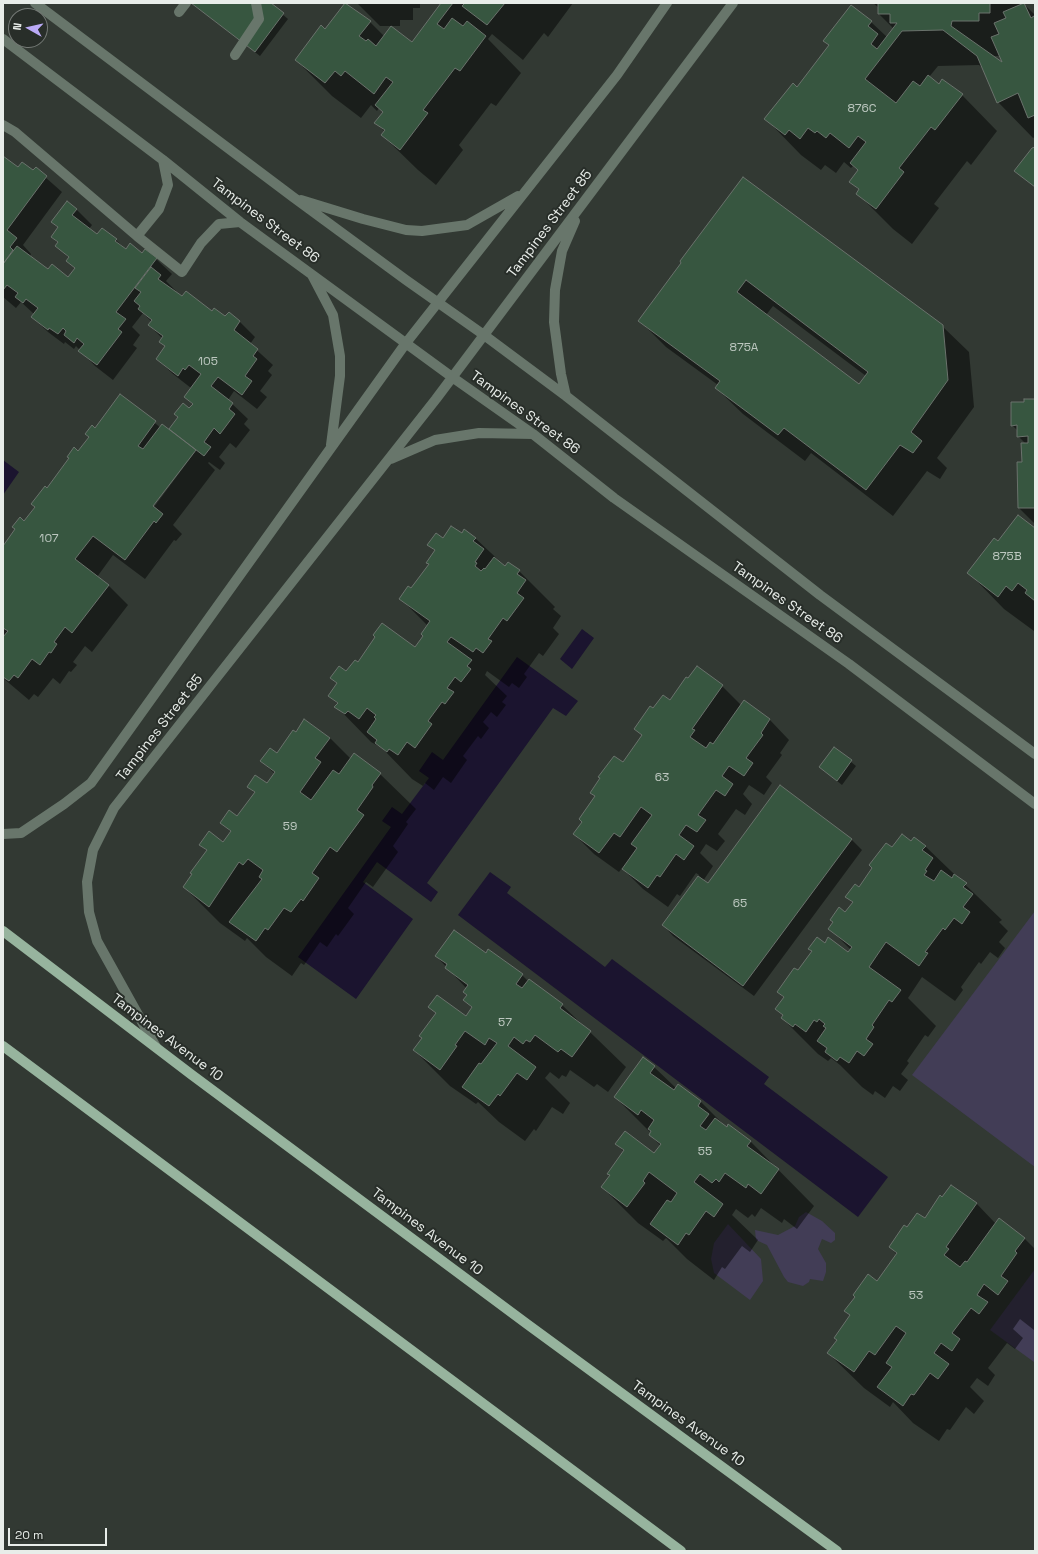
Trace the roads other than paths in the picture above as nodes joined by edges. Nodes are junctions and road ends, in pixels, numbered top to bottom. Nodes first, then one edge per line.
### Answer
1 (35, 3) edge
2 (186, 3) edge
3 (256, 3) edge
4 (667, 3) edge
5 (733, 3) edge
6 (179, 12) dead end
7 (3, 39) edge
8 (236, 55) dead end
9 (3, 125) edge
10 (163, 160) junction
11 (524, 193) junction
12 (293, 198) junction
13 (582, 204) junction
14 (240, 222) junction
15 (137, 236) junction
16 (311, 274) junction
17 (438, 302) junction
18 (484, 334) junction
19 (406, 343) junction
20 (452, 377) junction
21 (566, 396) junction
22 (533, 434) junction
23 (331, 447) junction
24 (389, 460) junction
25 (1035, 754) edge
26 (1035, 804) edge
27 (3, 834) edge
28 (3, 932) edge
29 (3, 1046) edge
30 (156, 1047) junction
31 (681, 1551) edge
32 (837, 1551) edge

1 - 12 street, Tampines Street 86
2 - 6 street
3 - 8 street
4 - 11 street, Tampines Street 85
5 - 13 street, Tampines Street 85
7 - 10 street, Tampines Street 86
9 - 15 street
10 - 14 street, Tampines Street 86
10 - 15 street
11 - 12 street
11 - 17 street, Tampines Street 85
12 - 17 street, Tampines Street 86
13 - 18 street, Tampines Street 85
13 - 21 street
14 - 15 street
14 - 16 street, Tampines Street 86
16 - 19 street, Tampines Street 86
16 - 23 street, Tampines Street 85
17 - 18 street, Tampines Street 86
17 - 19 street, Tampines Street 85
18 - 20 street, Tampines Street 85
18 - 21 street, Tampines Street 86
19 - 20 street, Tampines Street 86
19 - 23 street, Tampines Street 85
20 - 22 street, Tampines Street 86
20 - 24 street, Tampines Street 85
21 - 25 street, Tampines Street 86
22 - 24 street, Tampines Street 85
22 - 26 street, Tampines Street 86
23 - 27 street, Tampines Street 85
24 - 30 street, Tampines Street 85
28 - 30 main road, Tampines Avenue 10
29 - 31 main road
30 - 32 main road, Tampines Avenue 10

